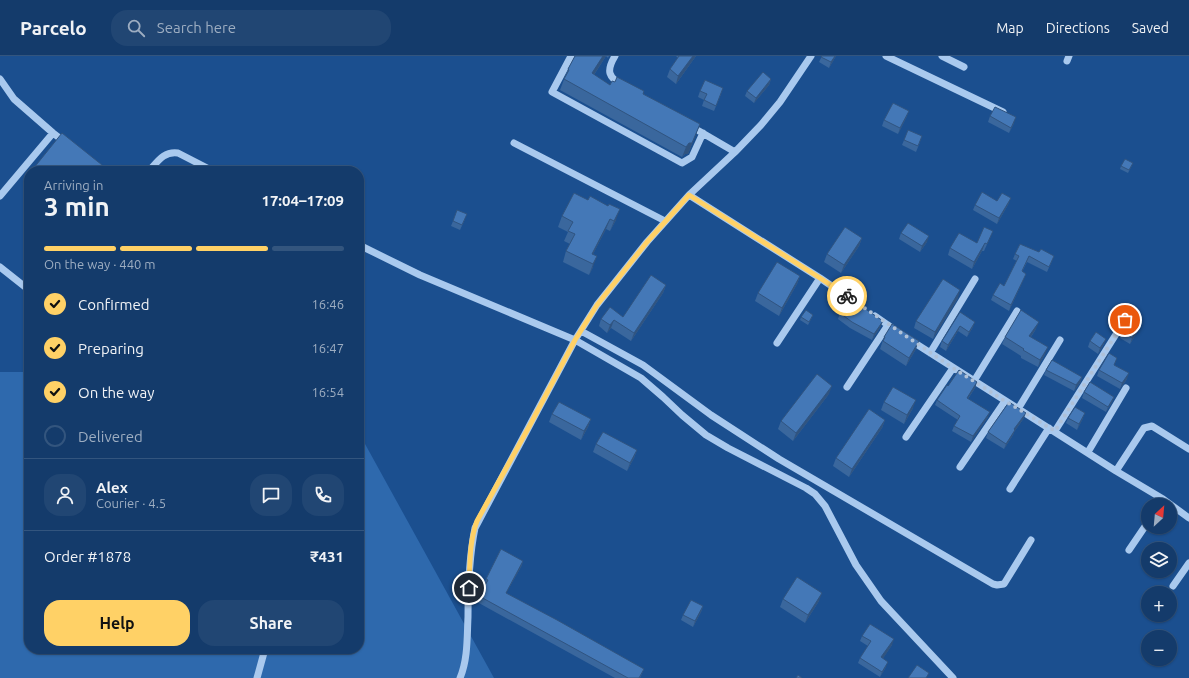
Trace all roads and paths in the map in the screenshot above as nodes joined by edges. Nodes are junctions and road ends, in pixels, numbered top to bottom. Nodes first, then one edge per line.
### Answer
1 (571, 56) edge
2 (616, 56) edge
3 (811, 56) edge
4 (886, 56) edge
5 (942, 56) edge
6 (964, 67) dead end
7 (0, 79) edge
8 (628, 88) edge
9 (1009, 114) edge
10 (689, 125) edge
11 (53, 133) junction
12 (703, 133) junction
13 (514, 142) dead end
14 (70, 146) edge
15 (735, 152) junction
16 (88, 159) edge
17 (25, 166) edge
18 (97, 166) edge
19 (153, 166) edge
20 (203, 166) edge
21 (24, 167) edge
22 (689, 195) junction
23 (0, 196) edge
24 (665, 221) junction
25 (364, 247) edge
26 (0, 267) edge
27 (820, 278) junction
28 (975, 279) dead end
29 (24, 286) edge
30 (1017, 311) dead end
31 (1125, 320) dead end
32 (888, 326) junction
33 (581, 331) junction
34 (575, 340) junction
35 (1060, 340) dead end
36 (777, 343) dead end
37 (930, 353) junction
38 (953, 368) junction
39 (974, 381) junction
40 (846, 387) dead end
41 (1126, 388) dead end
42 (1005, 401) junction
43 (1018, 409) junction
44 (1052, 429) junction
45 (906, 437) dead end
46 (1189, 449) edge
47 (1088, 452) junction
48 (960, 467) dead end
49 (1116, 471) junction
50 (1010, 489) dead end
51 (1155, 498) edge
52 (1177, 511) edge
53 (1189, 518) edge
54 (1141, 532) edge
55 (1031, 540) dead end
56 (1129, 550) dead end
57 (1189, 563) edge
58 (1172, 586) dead end
59 (264, 654) edge
60 (258, 678) edge
61 (460, 678) edge
62 (954, 678) edge

1 - 12 street
2 - 8 street
3 - 15 street
4 - 9 street
5 - 6 street
7 - 11 street
10 - 12 street
11 - 14 street
11 - 17 street
12 - 15 street
13 - 24 street
15 - 22 street
16 - 18 street
19 - 20 street
21 - 23 street
22 - 24 street
22 - 27 street
24 - 33 street
25 - 34 street
26 - 29 street
27 - 32 street
27 - 36 street
28 - 37 street
30 - 39 street
31 - 44 street
32 - 37 street
32 - 40 street
33 - 34 street
33 - 55 street
34 - 61 street
34 - 62 street
35 - 43 street
37 - 38 street
38 - 39 street
38 - 45 street
39 - 42 street
41 - 47 street
42 - 43 street
42 - 48 street
43 - 44 street
44 - 47 street
44 - 50 street
46 - 49 street
47 - 49 street
49 - 51 street
52 - 53 street
54 - 56 street
57 - 58 street
59 - 60 street

